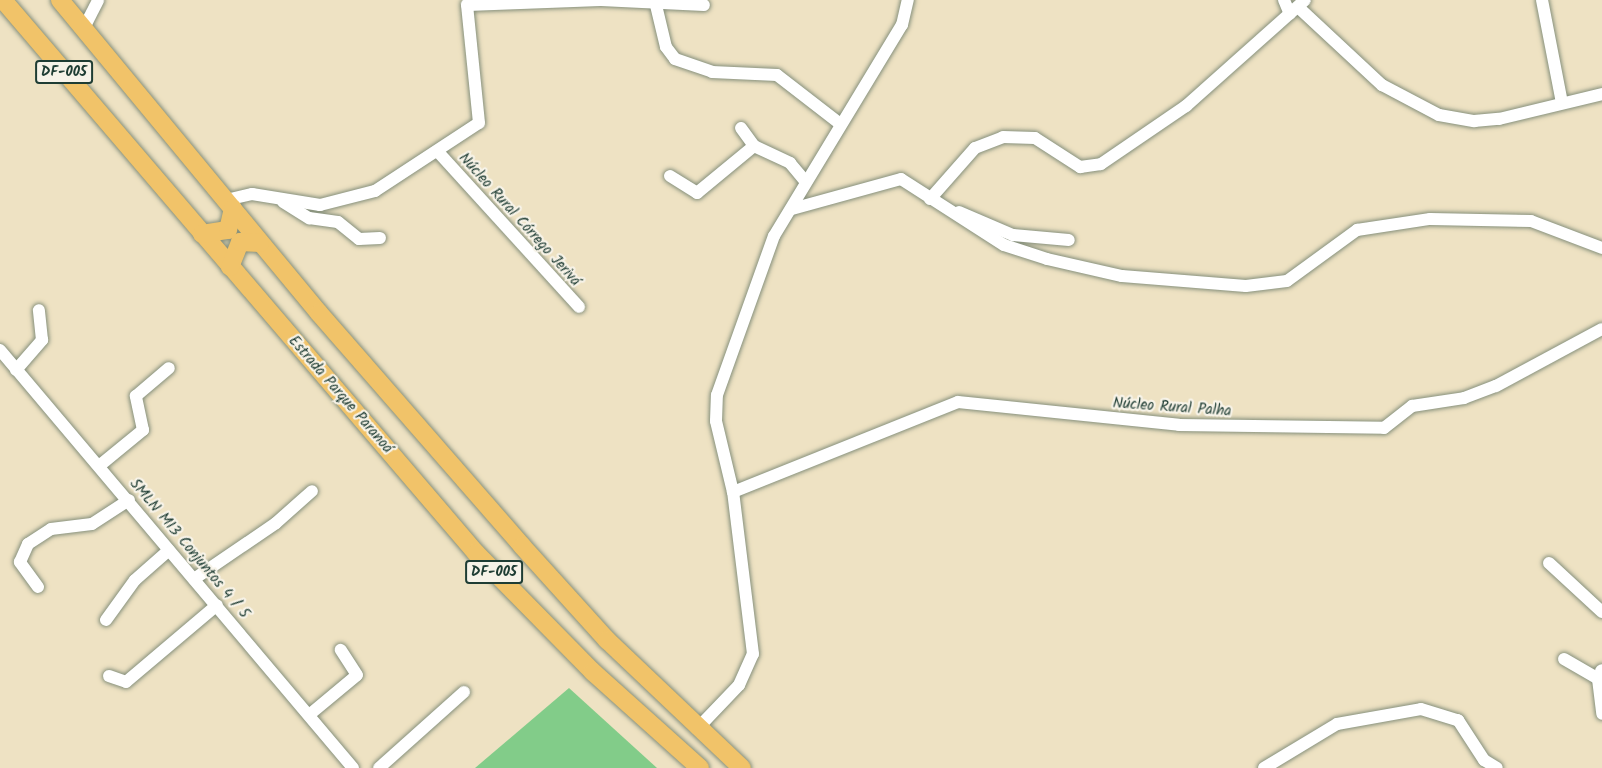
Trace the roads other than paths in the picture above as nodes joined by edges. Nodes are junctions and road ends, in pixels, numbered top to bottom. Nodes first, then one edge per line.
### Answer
1 (3, 0) edge
2 (60, 0) edge
3 (98, 0) edge
4 (601, 0) edge
5 (908, 0) edge
6 (1284, 0) edge
7 (1542, 0) edge
8 (655, 1) edge
9 (468, 2) edge
10 (704, 5) dead end
11 (1298, 7) edge
12 (84, 28) junction
13 (1602, 94) edge
14 (1562, 103) junction
15 (839, 123) junction
16 (741, 128) dead end
17 (754, 146) junction
18 (439, 153) junction
19 (670, 176) dead end
20 (805, 181) junction
21 (277, 198) junction
22 (930, 199) junction
23 (230, 205) junction
24 (947, 208) junction
25 (792, 209) junction
26 (202, 234) junction
27 (380, 238) dead end
28 (1069, 240) dead end
29 (260, 243) junction
30 (1602, 248) edge
31 (230, 267) junction
32 (579, 307) dead end
33 (39, 310) dead end
34 (1602, 329) edge
35 (0, 350) edge
36 (169, 368) dead end
37 (16, 370) junction
38 (99, 466) junction
39 (312, 491) dead end
40 (733, 492) junction
41 (129, 500) junction
42 (169, 550) junction
43 (1549, 563) dead end
44 (194, 579) junction
45 (38, 587) dead end
46 (217, 605) junction
47 (1602, 612) edge
48 (106, 620) dead end
49 (341, 650) dead end
50 (1564, 659) dead end
51 (1601, 672) edge
52 (109, 676) dead end
53 (464, 692) dead end
54 (1602, 714) edge
55 (309, 715) junction
56 (697, 729) junction
57 (352, 768) edge
58 (379, 768) edge
59 (700, 768) edge
60 (742, 768) edge
61 (1264, 768) edge
62 (1497, 768) edge

1 - 26 main road, Estrada Parque Paranoá / DF-005
2 - 12 main road, DF-005
3 - 12 street
4 - 8 street
4 - 9 street
5 - 15 street
6 - 11 street
7 - 14 street
8 - 10 street
8 - 15 street
9 - 18 street
11 - 14 street
11 - 22 street
12 - 23 main road, DF-005
13 - 14 street
15 - 20 street
16 - 17 street
17 - 19 street
17 - 20 street
18 - 21 street
18 - 32 street, Núcleo Rural Córrego Jerivá
20 - 25 street
21 - 23 street
21 - 27 street
22 - 24 street
22 - 25 street
23 - 26 main road
23 - 29 main road, DF-005
24 - 28 street
24 - 30 street
25 - 40 street
26 - 31 main road, Estrada Parque Paranoá / DF-005
29 - 31 main road
29 - 56 main road, DF-005
31 - 59 main road, Estrada Parque Paranoá / DF-005
33 - 37 street
34 - 40 street, Núcleo Rural Palha
35 - 37 street, SMLN MI3 Conjuntos 4 / 5
36 - 38 street
37 - 38 street, SMLN MI3 Conjuntos 4 / 5
38 - 41 street, SMLN MI3 Conjuntos 4 / 5
39 - 44 street
40 - 56 street
41 - 42 street, SMLN MI3 Conjuntos 4 / 5
41 - 45 street
42 - 44 street, SMLN MI3 Conjuntos 4 / 5
42 - 48 street
43 - 47 street
44 - 46 street, SMLN MI3 Conjuntos 4 / 5
46 - 52 street
46 - 55 street, SMLN MI3 Conjuntos 4 / 5
49 - 55 street
50 - 51 street
51 - 54 street
53 - 58 street
55 - 57 street, SMLN MI3 Conjuntos 4 / 5
56 - 60 main road, DF-005
61 - 62 street

